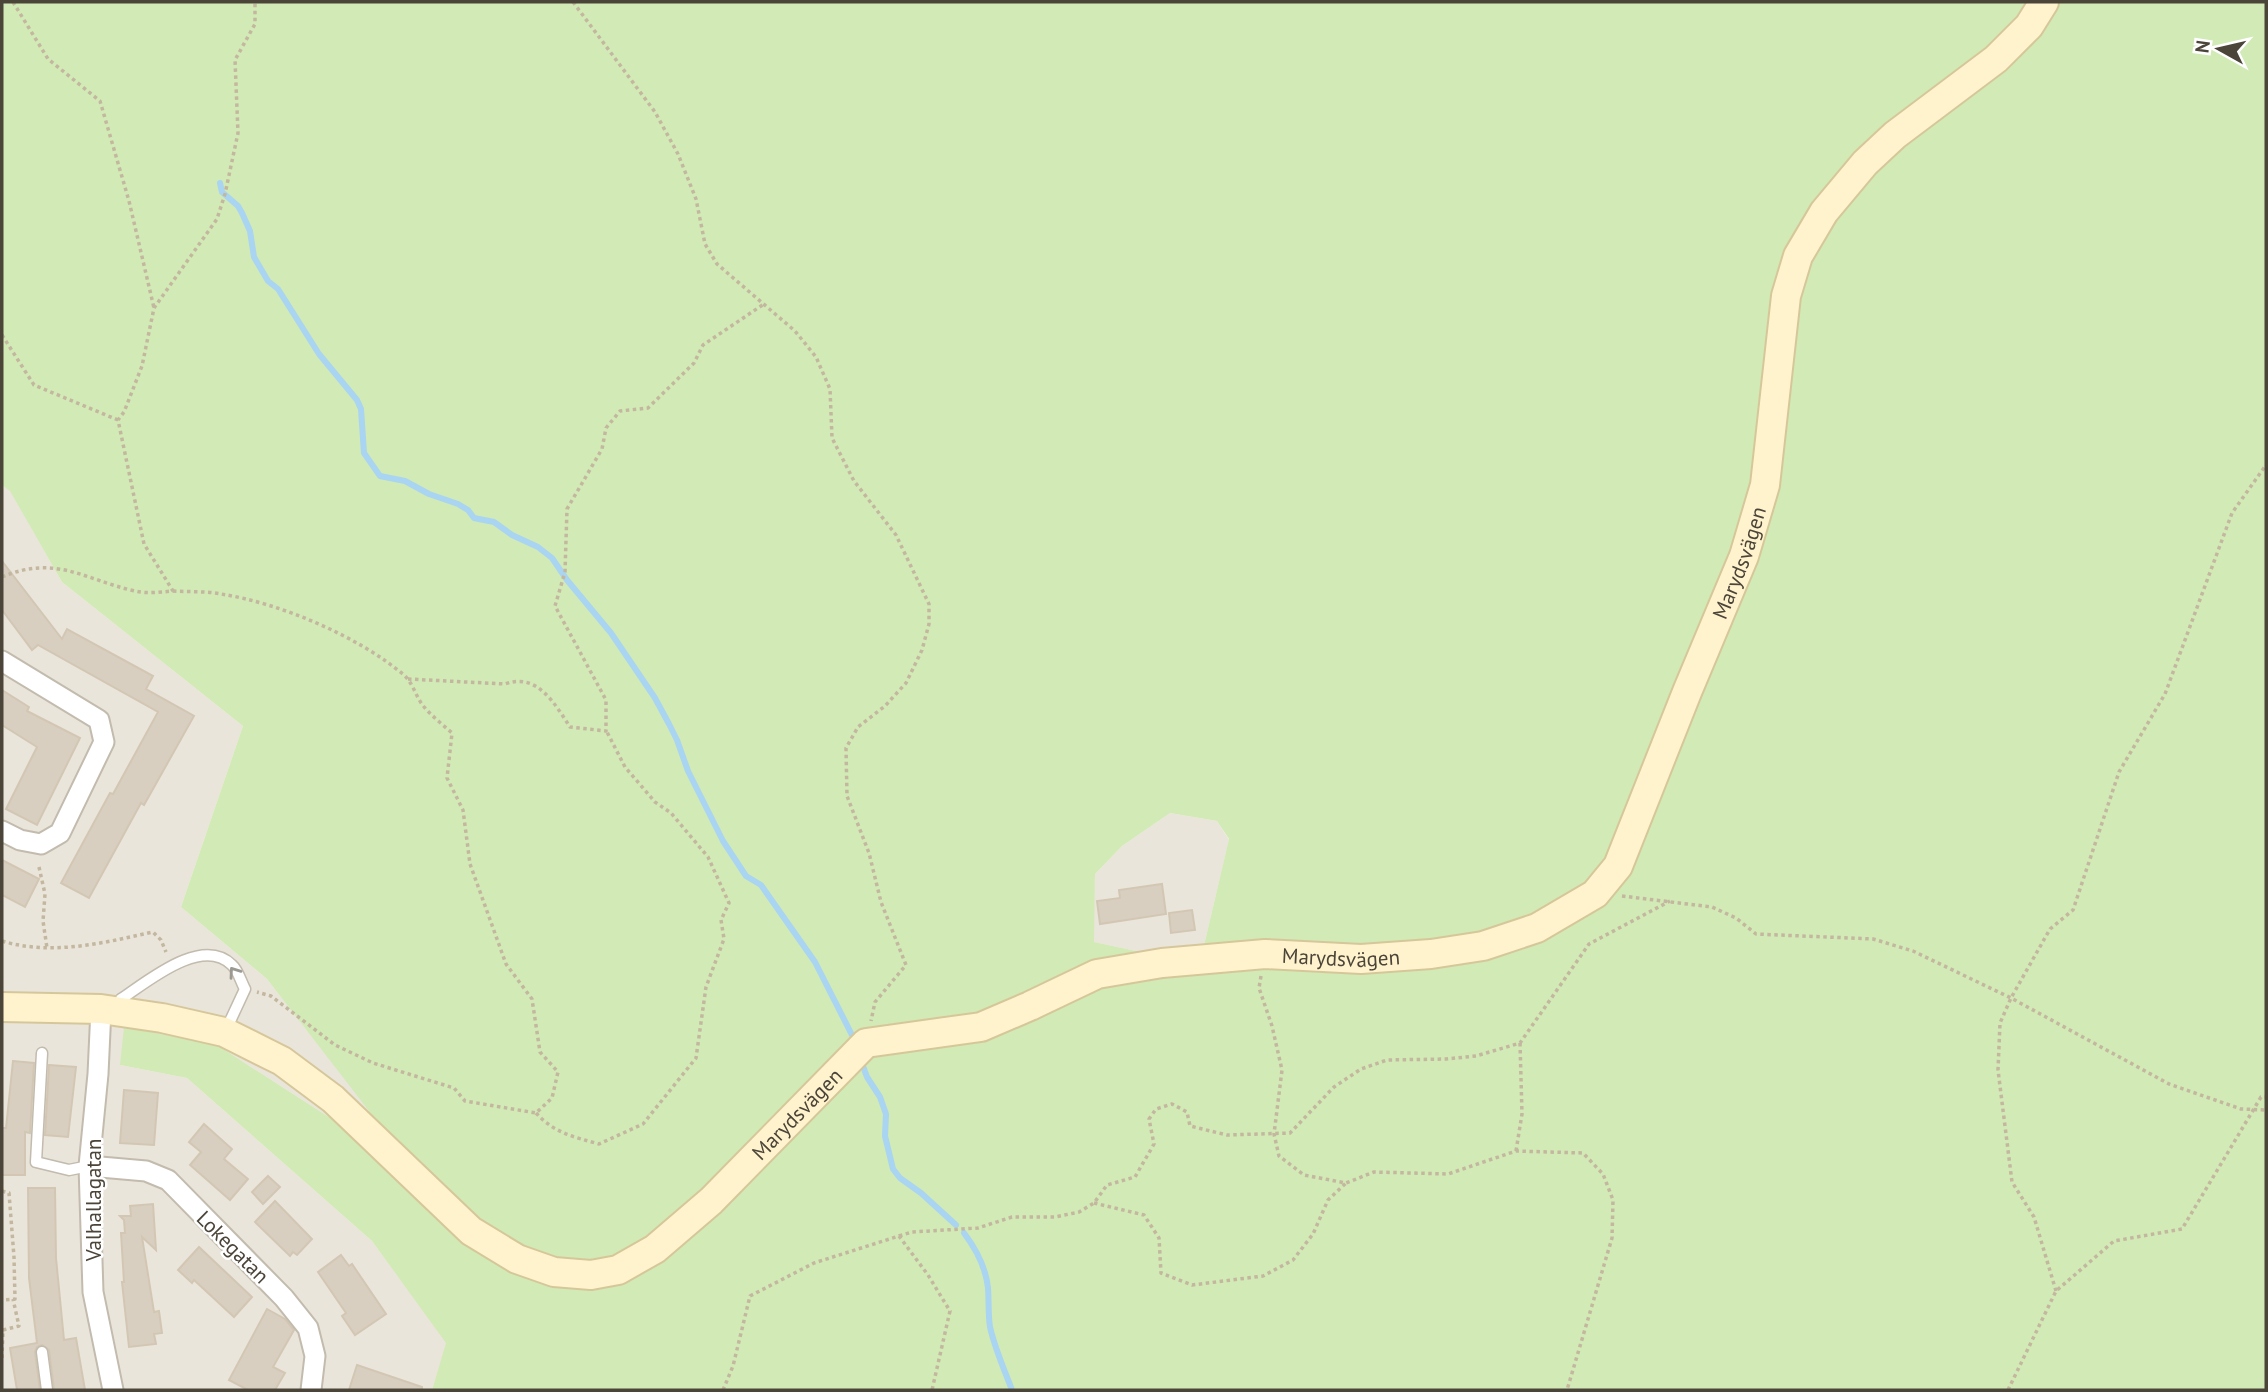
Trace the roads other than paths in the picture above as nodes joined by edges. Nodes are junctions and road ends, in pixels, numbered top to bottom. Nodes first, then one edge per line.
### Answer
1 (2044, 2) edge
2 (2, 662) edge
3 (2, 831) edge
4 (2, 1007) edge
5 (110, 1010) junction
6 (225, 1032) junction
7 (42, 1053) dead end
8 (89, 1166) junction
9 (42, 1352) dead end
10 (47, 1390) edge
11 (113, 1390) edge
12 (311, 1390) edge

1 - 6 street, Marydsvägen
2 - 3 street
4 - 5 street, Marydsvägen
5 - 6 street, Marydsvägen
6 -> 5 lane
5 - 8 street, Valhallagatan
7 - 8 lane
8 - 11 street, Valhallagatan
8 - 12 street, Lokegatan
9 - 10 lane

